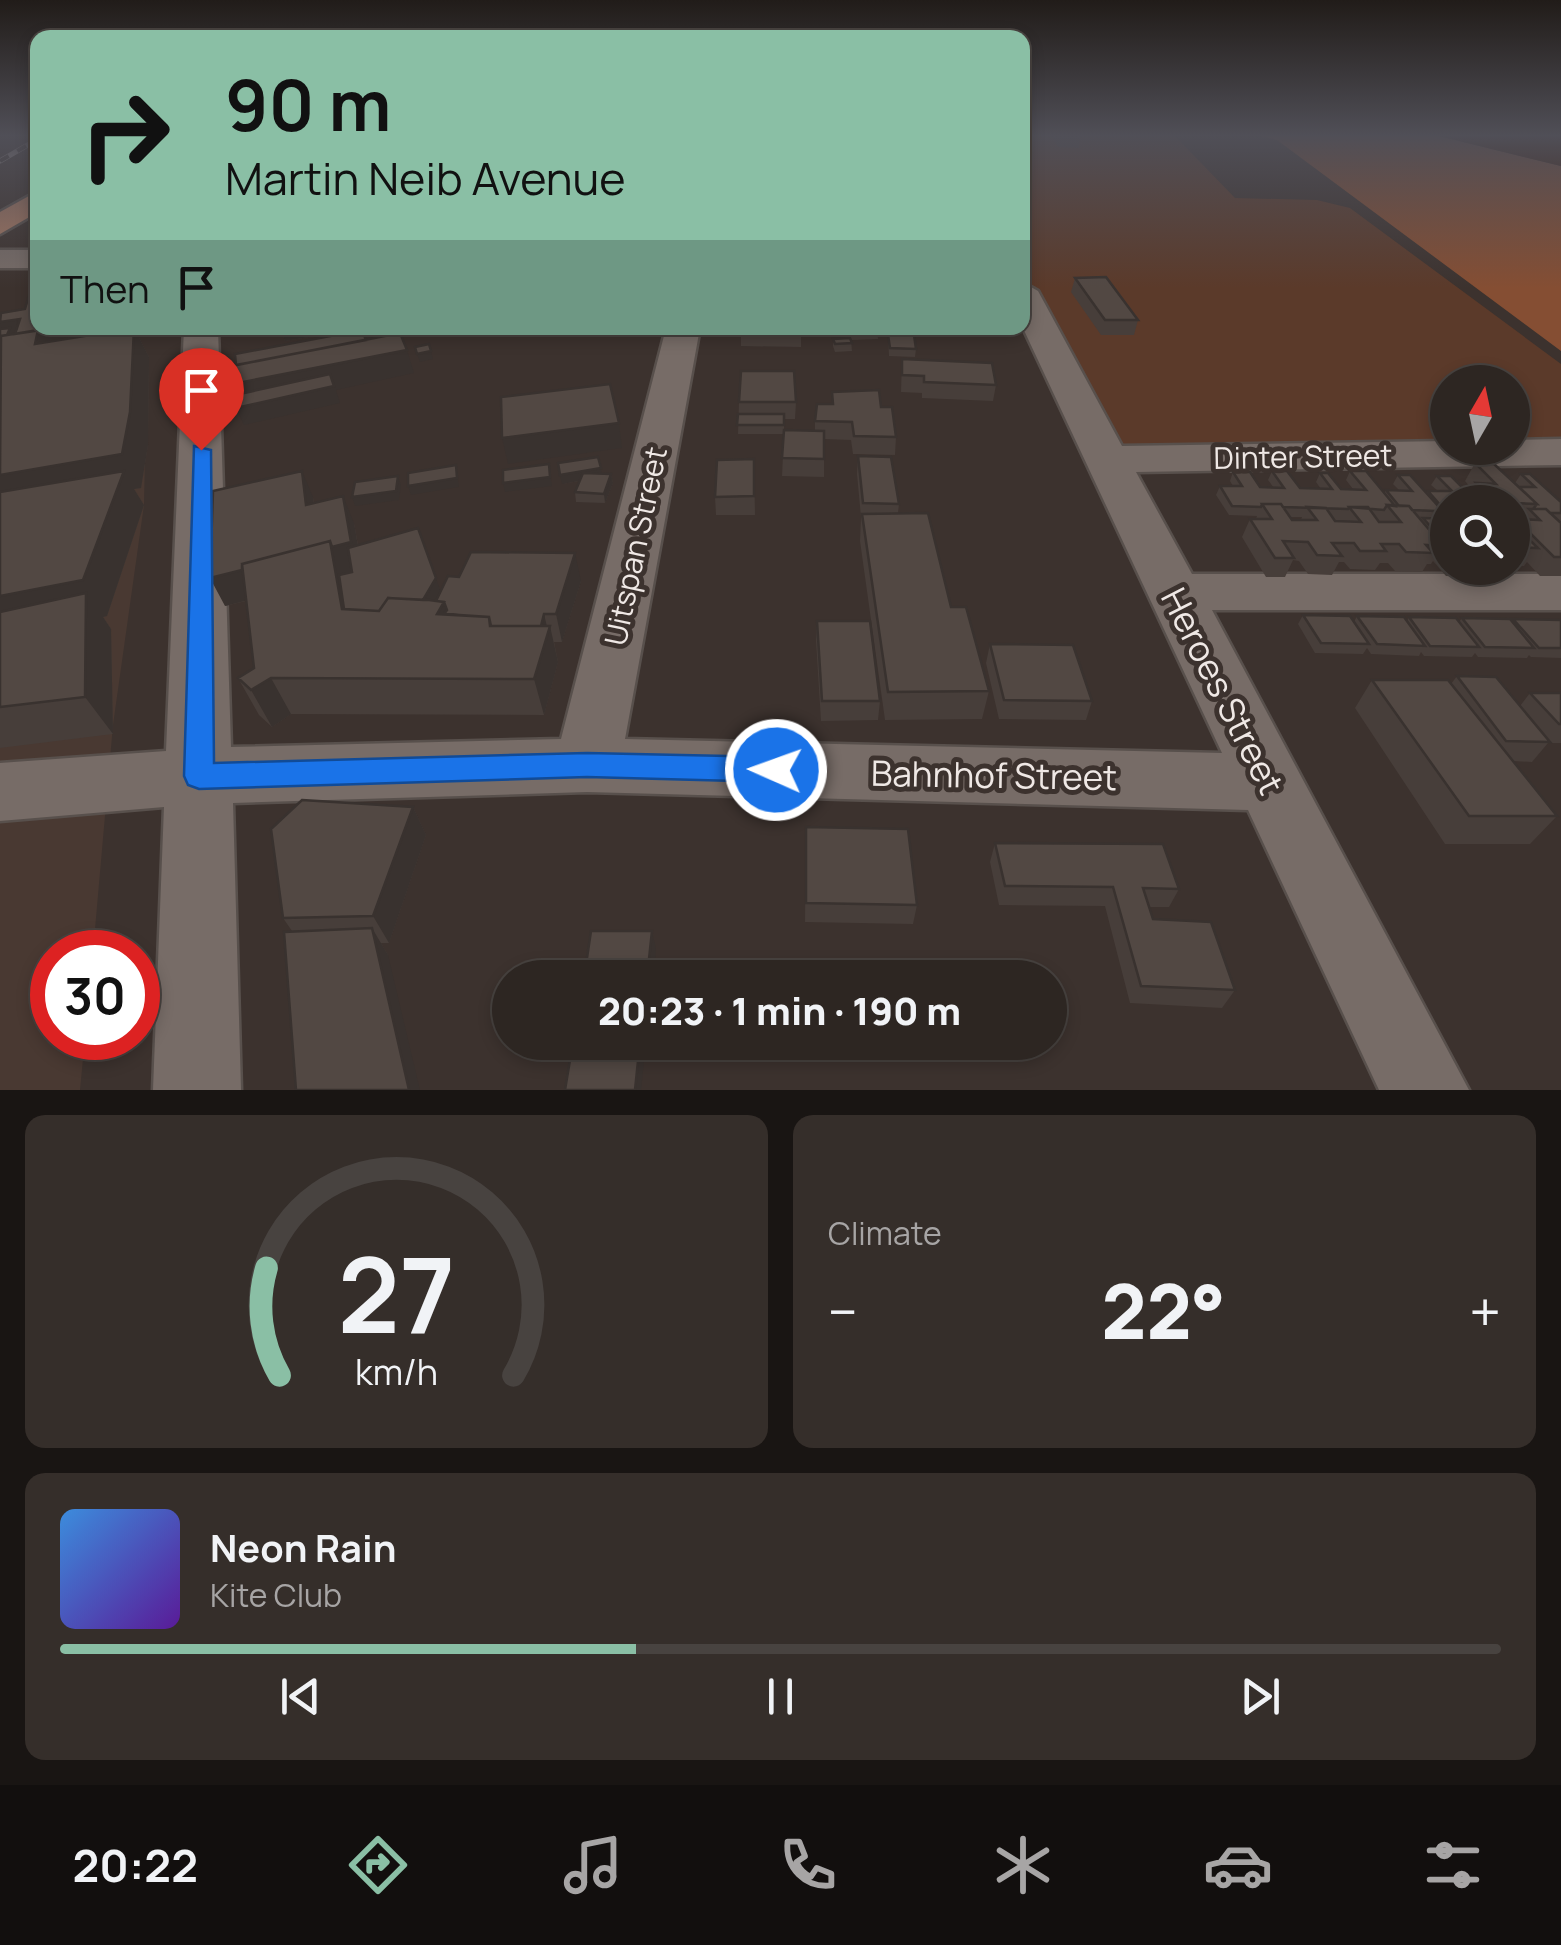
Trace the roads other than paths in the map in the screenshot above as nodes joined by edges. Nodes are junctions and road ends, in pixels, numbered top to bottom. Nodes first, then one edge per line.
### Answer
1 (30, 204) edge
2 (0, 225) edge
3 (0, 258) edge
4 (30, 258) edge
5 (1030, 307) edge
6 (201, 335) edge
7 (681, 335) edge
8 (1561, 452) edge
9 (1104, 459) junction
10 (1173, 592) junction
11 (1561, 592) edge
12 (587, 765) junction
13 (199, 776) junction
14 (1269, 782) junction
15 (0, 792) edge
16 (198, 1090) edge
17 (1425, 1090) edge

1 - 2 main road
3 - 4 street
5 - 9 street, Heroes Street
6 - 13 street
7 - 12 street, Uitspan Street
8 - 9 street, Dinter Street
9 - 10 street, Heroes Street
10 - 11 street
10 - 14 street, Heroes Street
12 - 13 street, Bahnhof Street
12 - 14 street, Bahnhof Street
13 - 15 street, Bahnhof Street
13 - 16 street
14 - 17 street, Heroes Street

